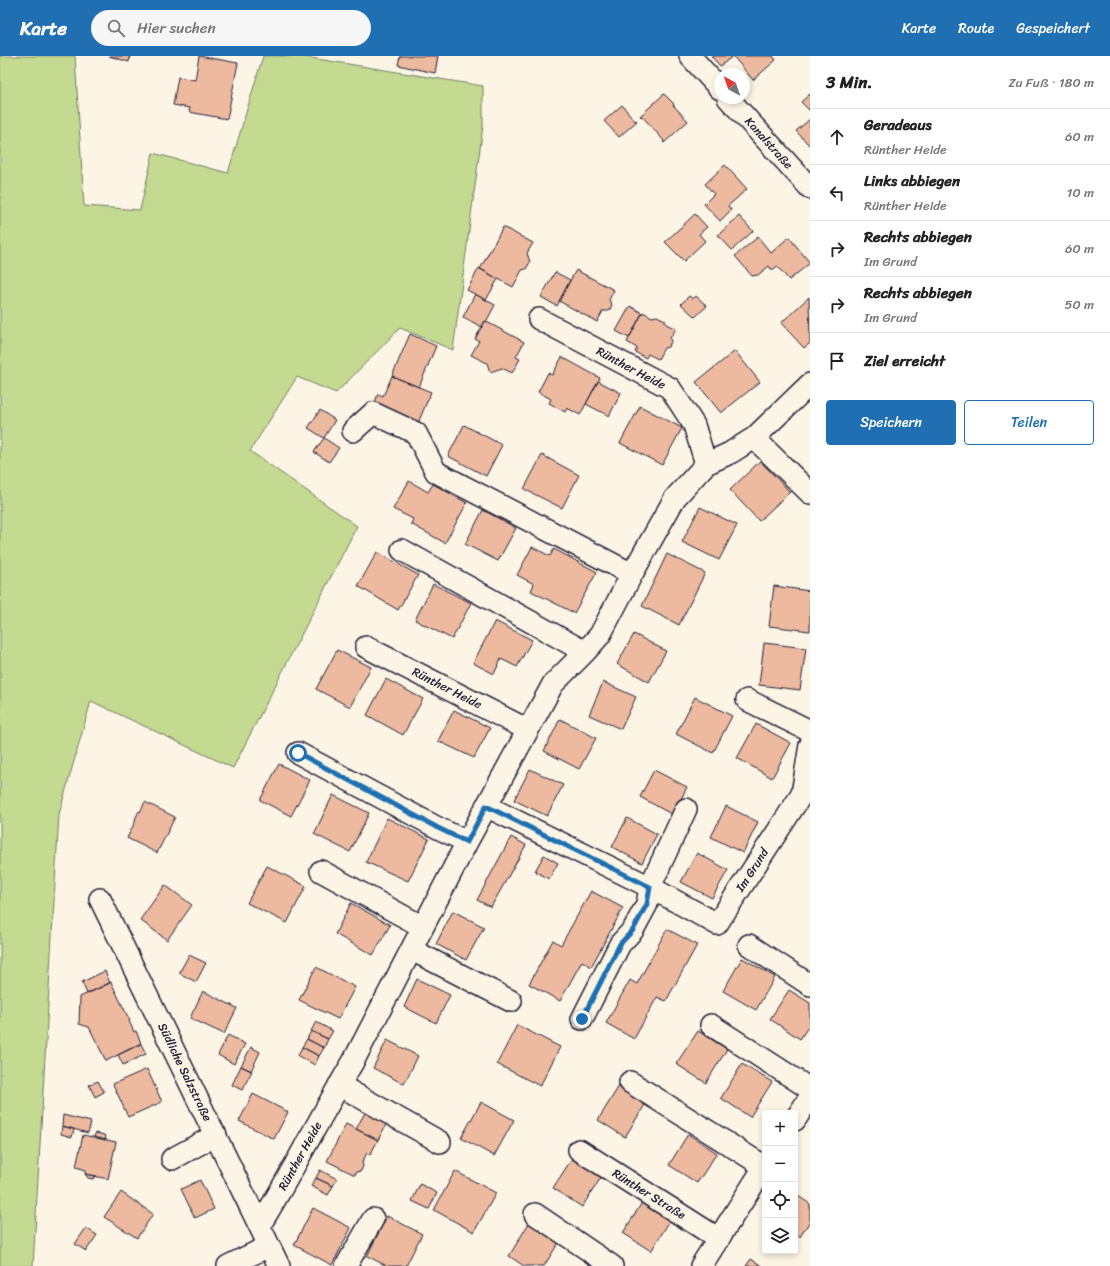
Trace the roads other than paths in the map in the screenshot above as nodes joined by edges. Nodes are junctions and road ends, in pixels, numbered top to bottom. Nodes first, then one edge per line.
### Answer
1 (690, 56) edge
2 (714, 82) edge
3 (733, 104) edge
4 (810, 188) edge
5 (539, 319) dead end
6 (810, 384) edge
7 (353, 432) dead end
8 (754, 438) junction
9 (706, 464) junction
10 (810, 493) edge
11 (402, 550) dead end
12 (632, 574) junction
13 (366, 647) dead end
14 (585, 652) junction
15 (748, 700) dead end
16 (528, 730) junction
17 (810, 731) edge
18 (810, 745) edge
19 (298, 753) dead end
20 (486, 806) junction
21 (686, 809) dead end
22 (467, 842) junction
23 (321, 871) dead end
24 (650, 887) junction
25 (100, 899) dead end
26 (423, 926) junction
27 (749, 945) dead end
28 (412, 950) junction
29 (810, 985) edge
30 (511, 1001) dead end
31 (582, 1019) dead end
32 (710, 1025) dead end
33 (630, 1082) dead end
34 (339, 1085) junction
35 (810, 1090) edge
36 (810, 1097) edge
37 (798, 1115) edge
38 (216, 1136) junction
39 (440, 1142) dead end
40 (579, 1150) dead end
41 (172, 1159) dead end
42 (762, 1165) edge
43 (762, 1172) edge
44 (535, 1214) dead end
45 (373, 1220) dead end
46 (260, 1225) junction
47 (719, 1239) junction
48 (269, 1246) junction
49 (228, 1266) edge
50 (280, 1266) edge
51 (346, 1266) edge
52 (612, 1266) edge
53 (701, 1266) edge

1 - 2 street
3 - 4 street, Kanalstraße
5 - 9 street, Rünther Heide
6 - 8 street, Rünther Heide
7 - 12 street
8 - 9 street, Rünther Heide
8 - 10 street
9 - 12 street, Rünther Heide
11 - 14 street
12 - 14 street, Rünther Heide
13 - 16 street, Rünther Heide
14 - 16 street, Rünther Heide
15 - 17 street
16 - 20 street, Rünther Heide
18 - 24 street, Im Grund
19 - 22 street
20 - 22 street, Rünther Heide
20 - 24 street, Im Grund
21 - 24 street
22 - 26 street, Rünther Heide
23 - 26 street
24 - 31 street
25 - 38 street, Südliche Salzstraße
26 - 28 street, Rünther Heide
27 - 29 street
28 - 30 street
28 - 34 street, Rünther Heide
32 - 35 street
33 - 42 street
34 - 39 street
34 - 46 street, Rünther Heide
36 - 37 street
38 - 41 street
38 - 46 street, Südliche Salzstraße
40 - 47 street, Rünther Straße
43 - 47 street
44 - 52 street
45 - 51 street
46 - 48 street, Südliche Salzstraße
47 - 53 street
48 - 49 street
48 - 50 street, Südliche Salzstraße

